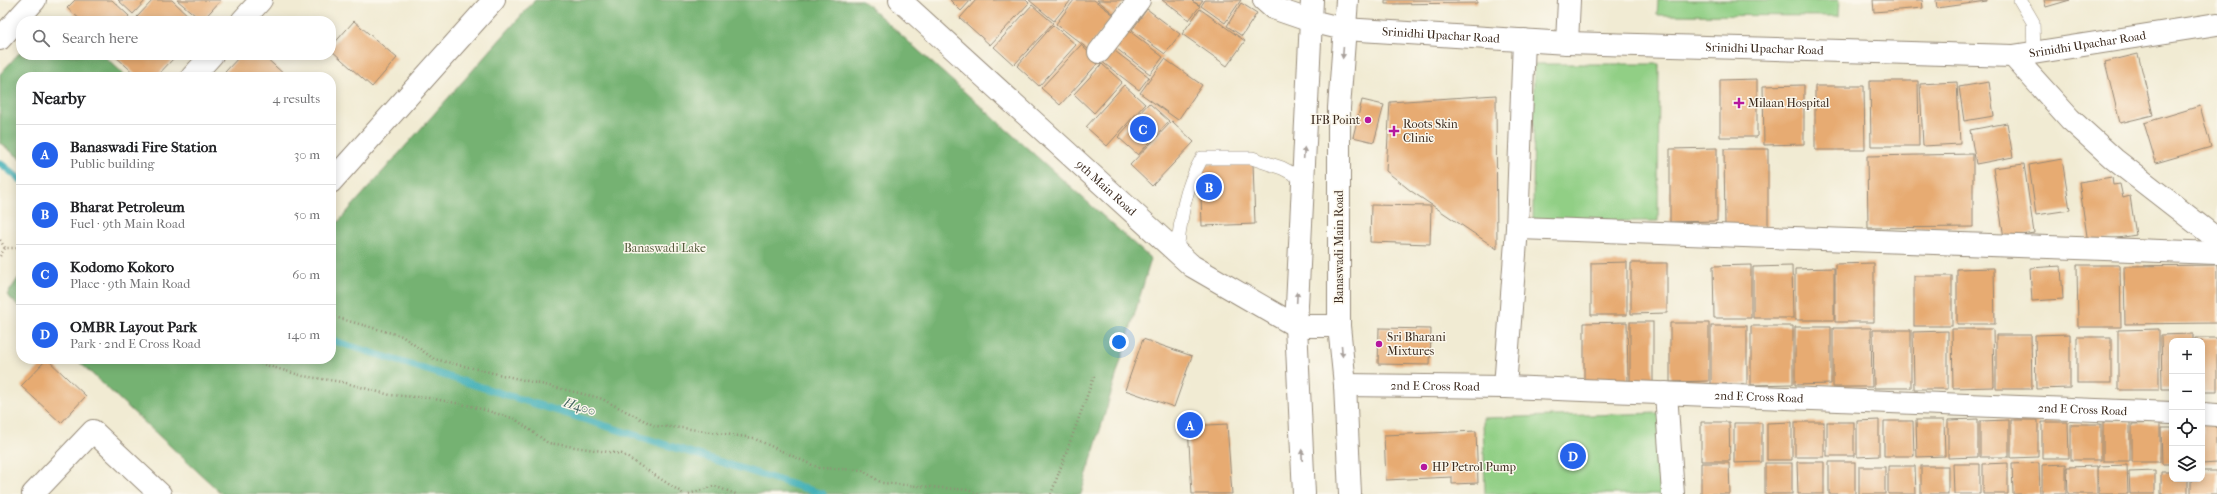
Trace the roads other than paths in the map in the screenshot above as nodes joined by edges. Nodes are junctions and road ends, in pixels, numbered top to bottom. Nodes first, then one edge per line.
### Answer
1 (35, 0) edge
2 (261, 0) edge
3 (494, 0) edge
4 (900, 0) edge
5 (1139, 0) edge
6 (1264, 0) edge
7 (1346, 0) edge
8 (1569, 0) edge
9 (2020, 0) edge
10 (1311, 10) edge
11 (21, 16) edge
12 (247, 16) edge
13 (16, 22) edge
14 (2217, 24) edge
15 (1344, 29) junction
16 (0, 40) edge
17 (1524, 40) junction
18 (1567, 43) junction
19 (1099, 52) dead end
20 (2024, 54) junction
21 (207, 60) edge
22 (197, 72) edge
23 (336, 176) edge
24 (1303, 179) junction
25 (1517, 228) junction
26 (2217, 239) edge
27 (1176, 252) junction
28 (2217, 253) edge
29 (1296, 326) junction
30 (1339, 326) junction
31 (1345, 385) junction
32 (1505, 387) junction
33 (1666, 394) junction
34 (2169, 413) edge
35 (2205, 414) edge
36 (2217, 415) edge
37 (33, 494) edge
38 (160, 494) edge
39 (1304, 494) edge
40 (1350, 494) edge
41 (1673, 494) edge

1 - 11 street
2 - 12 street
3 - 23 street
4 - 27 street, 9th Main Road
5 - 19 street
6 - 10 street, Srinidhi Upachar Road
7 - 15 street, Banaswadi Main Road
8 - 18 street
9 - 20 lane
10 - 15 street, Srinidhi Upachar Road
24 -> 10 street
13 - 16 street
14 - 20 street, Srinidhi Upachar Road
15 - 17 street, Srinidhi Upachar Road
15 -> 30 street, Banaswadi Main Road
17 - 18 street, Srinidhi Upachar Road
17 - 25 street
18 - 20 street, Srinidhi Upachar Road
20 - 26 street
21 - 22 street
24 - 27 lane
29 -> 24 street
25 - 28 street
25 - 32 street
27 - 29 street, 9th Main Road
29 - 30 street, 9th Main Road
39 -> 29 street
30 -> 31 street, Banaswadi Main Road
31 - 32 street, 2nd E Cross Road
31 - 40 street, Banaswadi Main Road
32 - 33 street, 2nd E Cross Road
33 - 34 street, 2nd E Cross Road
33 - 41 street
35 - 36 street
37 - 38 street

